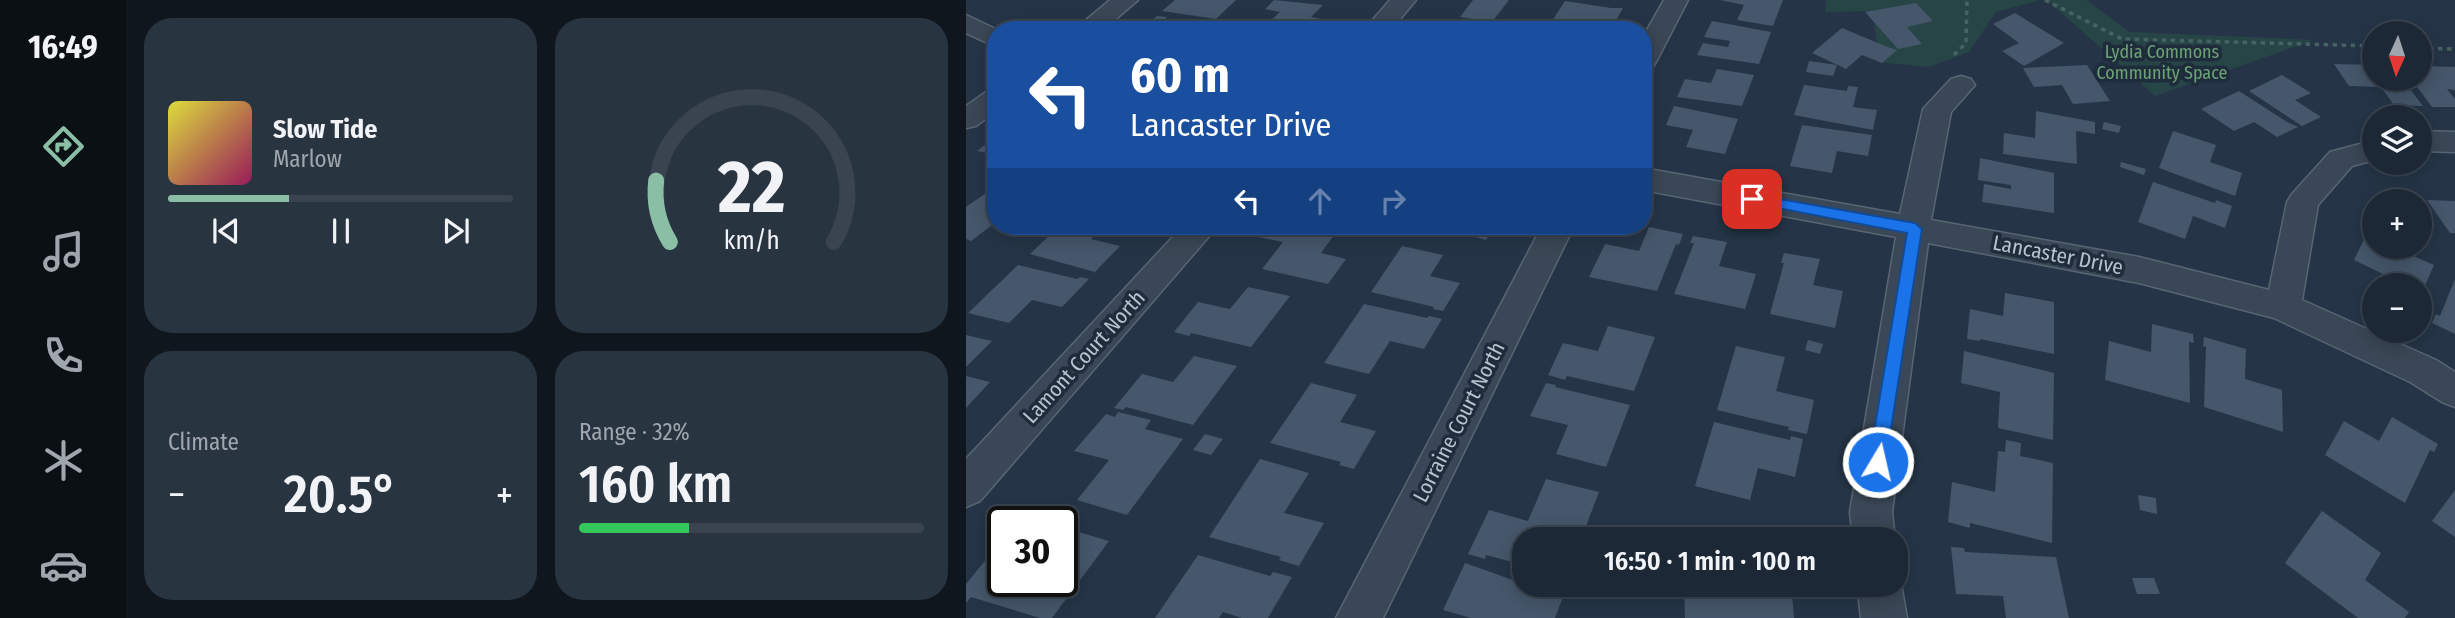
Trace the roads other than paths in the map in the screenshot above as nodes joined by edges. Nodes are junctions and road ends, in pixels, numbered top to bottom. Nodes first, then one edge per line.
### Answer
1 (1126, 0) edge
2 (1404, 0) edge
3 (1676, 0) edge
4 (1099, 21) edge
5 (1385, 21) edge
6 (966, 23) edge
7 (987, 34) edge
8 (1652, 45) edge
9 (1961, 85) dead end
10 (987, 104) edge
11 (966, 119) edge
12 (2432, 141) edge
13 (2455, 142) edge
14 (2362, 153) edge
15 (1652, 181) edge
16 (1915, 229) junction
17 (1194, 235) edge
18 (1553, 235) edge
19 (2283, 307) junction
20 (2455, 391) edge
21 (966, 488) edge
22 (1873, 527) edge
23 (1882, 597) edge
24 (1359, 618) edge
25 (1884, 618) edge

1 - 4 street
2 - 5 street
3 - 8 street
6 - 7 street
9 - 16 street
10 - 11 street
12 - 13 street
14 - 19 street
15 - 16 street, Lancaster Drive
16 - 19 street, Lancaster Drive
16 - 22 street
17 - 21 street, Lamont Court North
18 - 24 street, Lorraine Court North
19 - 20 street, Lancaster Drive
23 - 25 street

